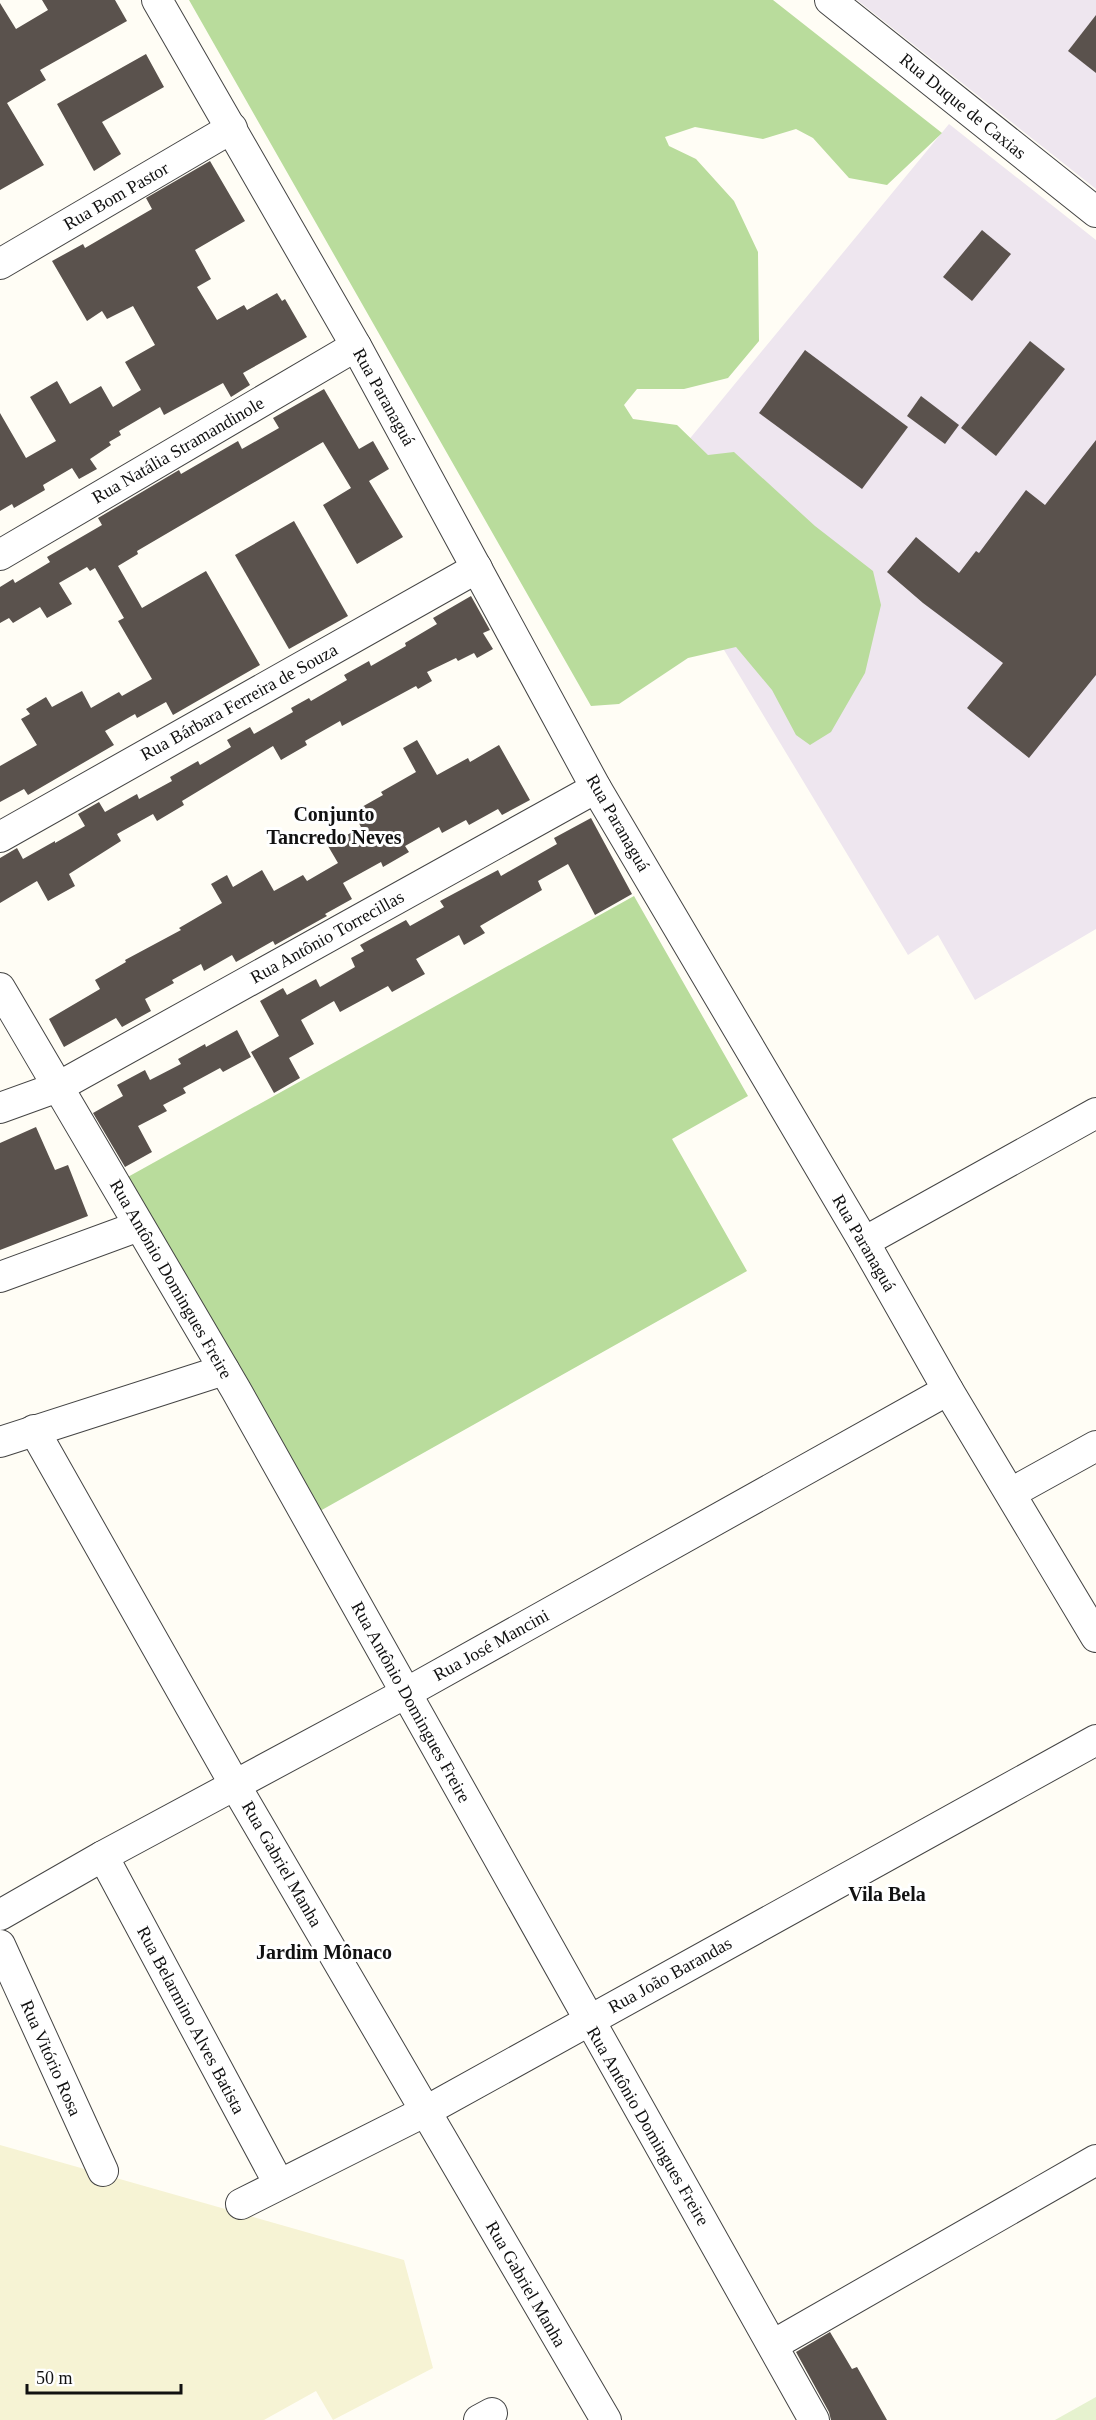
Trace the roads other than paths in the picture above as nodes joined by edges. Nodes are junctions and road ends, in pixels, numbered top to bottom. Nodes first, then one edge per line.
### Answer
1 (157, 0) edge
2 (830, 0) edge
3 (232, 128) junction
4 (1096, 212) edge
5 (0, 264) edge
6 (356, 346) junction
7 (0, 555) edge
8 (477, 568) junction
9 (596, 788) junction
10 (0, 837) edge
11 (0, 988) edge
12 (58, 1087) junction
13 (0, 1108) edge
14 (1096, 1113) edge
15 (139, 1226) junction
16 (864, 1242) junction
17 (0, 1277) edge
18 (224, 1370) junction
19 (948, 1390) junction
20 (34, 1430) junction
21 (0, 1442) edge
22 (1096, 1446) edge
23 (1011, 1493) junction
24 (1096, 1635) edge
25 (406, 1693) junction
26 (1096, 1740) edge
27 (235, 1785) junction
28 (103, 1856) junction
29 (0, 1915) edge
30 (0, 1944) edge
31 (588, 2020) junction
32 (426, 2111) junction
33 (1096, 2160) edge
34 (103, 2171) dead end
35 (279, 2184) junction
36 (241, 2204) dead end
37 (773, 2345) junction
38 (606, 2420) edge
39 (814, 2420) edge

1 - 3 street, Rua Paranaguá
2 - 4 street, Rua Duque de Caxias
3 - 5 street, Rua Bom Pastor
3 - 6 street, Rua Paranaguá
6 - 7 street, Rua Natália Stramandinole
6 - 8 street, Rua Paranaguá
8 - 9 street, Rua Paranaguá
8 - 10 street, Rua Bárbara Ferreira de Souza
9 - 12 street, Rua Antônio Torrecillas
9 - 16 street, Rua Paranaguá
11 - 12 street, Rua Antônio Domingues Freire
12 - 13 street, Rua Antônio Torrecillas
12 - 15 street, Rua Antônio Domingues Freire
14 - 16 street
15 - 17 street
15 - 18 street, Rua Antônio Domingues Freire
16 - 19 street, Rua Paranaguá
18 - 20 street
18 - 25 street, Rua Antônio Domingues Freire
19 - 23 street, Rua Paranaguá
19 - 25 street, Rua José Mancini
20 - 21 street
20 - 27 street, Rua Gabriel Manha
22 - 23 street
23 - 24 street, Rua Paranaguá
25 - 27 street, Rua José Mancini
25 - 31 street, Rua Antônio Domingues Freire
26 - 31 street, Rua João Barandas
27 - 28 street, Rua José Mancini
27 - 32 street, Rua Gabriel Manha
28 - 29 street, Rua José Mancini
28 - 35 street, Rua Belarmino Alves Batista
30 - 34 street, Rua Vitório Rosa
31 - 32 street, Rua João Barandas
31 - 37 street, Rua Antônio Domingues Freire
32 - 35 street, Rua João Barandas
32 - 38 street, Rua Gabriel Manha
33 - 37 street
35 - 36 street, Rua João Barandas
37 - 39 street, Rua Antônio Domingues Freire

